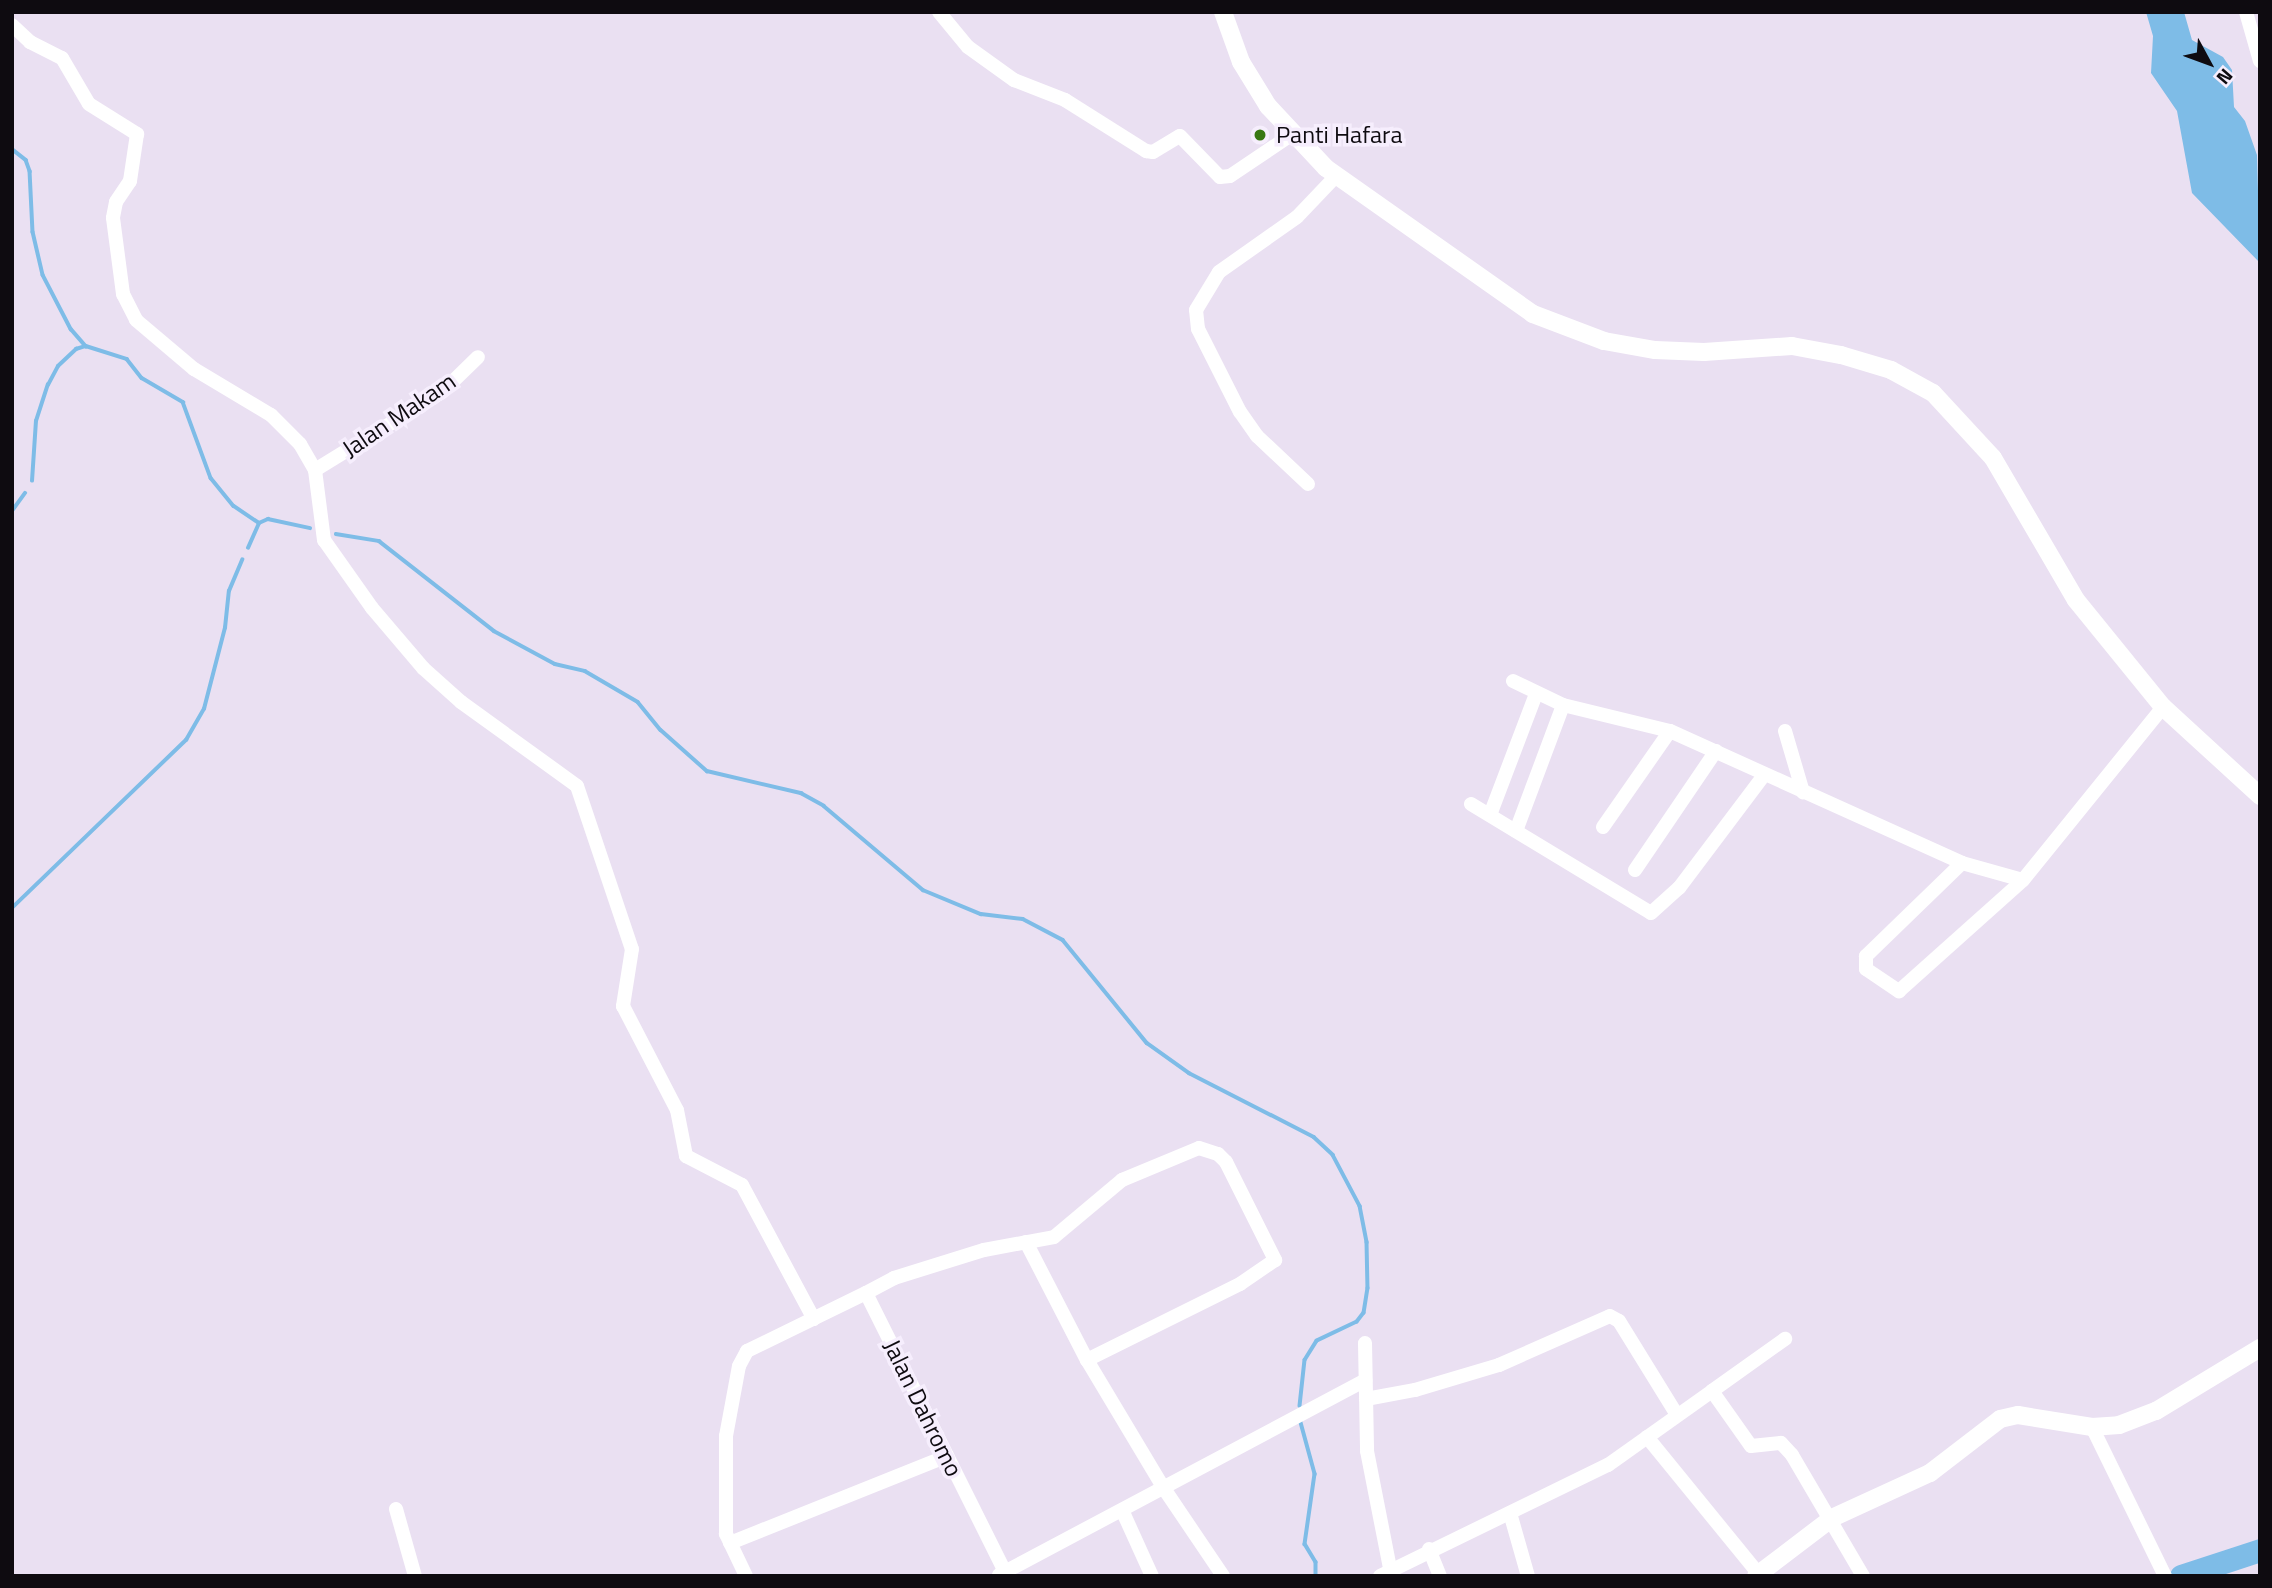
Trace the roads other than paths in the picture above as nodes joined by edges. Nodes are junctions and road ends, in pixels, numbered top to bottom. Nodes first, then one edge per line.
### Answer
1 (939, 12) edge
2 (1223, 12) edge
3 (2251, 18) edge
4 (12, 25) edge
5 (2260, 61) edge
6 (1293, 133) junction
7 (1336, 176) junction
8 (478, 357) dead end
9 (315, 470) junction
10 (1308, 484) dead end
11 (1513, 681) dead end
12 (1536, 694) junction
13 (1563, 705) junction
14 (2163, 707) junction
15 (1785, 730) dead end
16 (1670, 731) junction
17 (1716, 751) junction
18 (1763, 775) junction
19 (1803, 792) junction
20 (2260, 796) edge
21 (1471, 804) dead end
22 (1490, 815) junction
23 (1603, 827) dead end
24 (1516, 831) junction
25 (1962, 863) junction
26 (1635, 870) dead end
27 (2023, 880) junction
28 (1026, 1242) junction
29 (866, 1293) junction
30 (814, 1319) junction
31 (1784, 1339) dead end
32 (1365, 1343) dead end
33 (2260, 1349) edge
34 (1087, 1360) junction
35 (1365, 1380) junction
36 (1712, 1391) junction
37 (1366, 1399) junction
38 (1677, 1415) junction
39 (2092, 1427) junction
40 (1647, 1437) junction
41 (947, 1456) junction
42 (1163, 1487) junction
43 (396, 1509) dead end
44 (1122, 1510) junction
45 (1510, 1513) junction
46 (1832, 1518) junction
47 (730, 1544) junction
48 (1429, 1549) junction
49 (1385, 1572) edge
50 (1003, 1574) edge
51 (1757, 1574) edge
52 (415, 1576) edge
53 (746, 1576) edge
54 (1152, 1576) edge
55 (1223, 1576) edge
56 (1440, 1576) edge
57 (1528, 1576) edge
58 (1863, 1576) edge
59 (2165, 1576) edge

1 - 6 street
2 - 6 street
3 - 5 street
4 - 9 street
6 - 7 street
7 - 10 street
7 - 14 street
8 - 9 street, Jalan Makam
9 - 30 street
11 - 12 street
12 - 13 street
12 - 22 street
13 - 16 street
13 - 24 street
14 - 20 street
14 - 27 street
15 - 19 street
16 - 17 street
16 - 23 street
17 - 18 street
17 - 26 street
18 - 19 street
18 - 24 street
19 - 25 street
21 - 22 street
22 - 24 street
25 - 27 street
25 - 27 street
28 - 29 street
28 - 34 street
28 - 34 street
29 - 30 street
29 - 41 street, Jalan Dahromo
30 - 47 street
31 - 36 street
32 - 35 street
33 - 39 street
34 - 42 street
35 - 37 street
35 - 42 street
36 - 38 street
36 - 46 street
37 - 38 street
37 - 49 street
38 - 40 street
39 - 46 street
39 - 59 street
40 - 45 street
40 - 51 street
41 - 47 street
41 - 50 street, Jalan Dahromo
42 - 44 street
42 - 55 street
43 - 52 street
44 - 50 street
44 - 54 street
45 - 48 street
45 - 57 street
46 - 51 street
46 - 58 street
47 - 53 street
48 - 49 street
48 - 56 street

